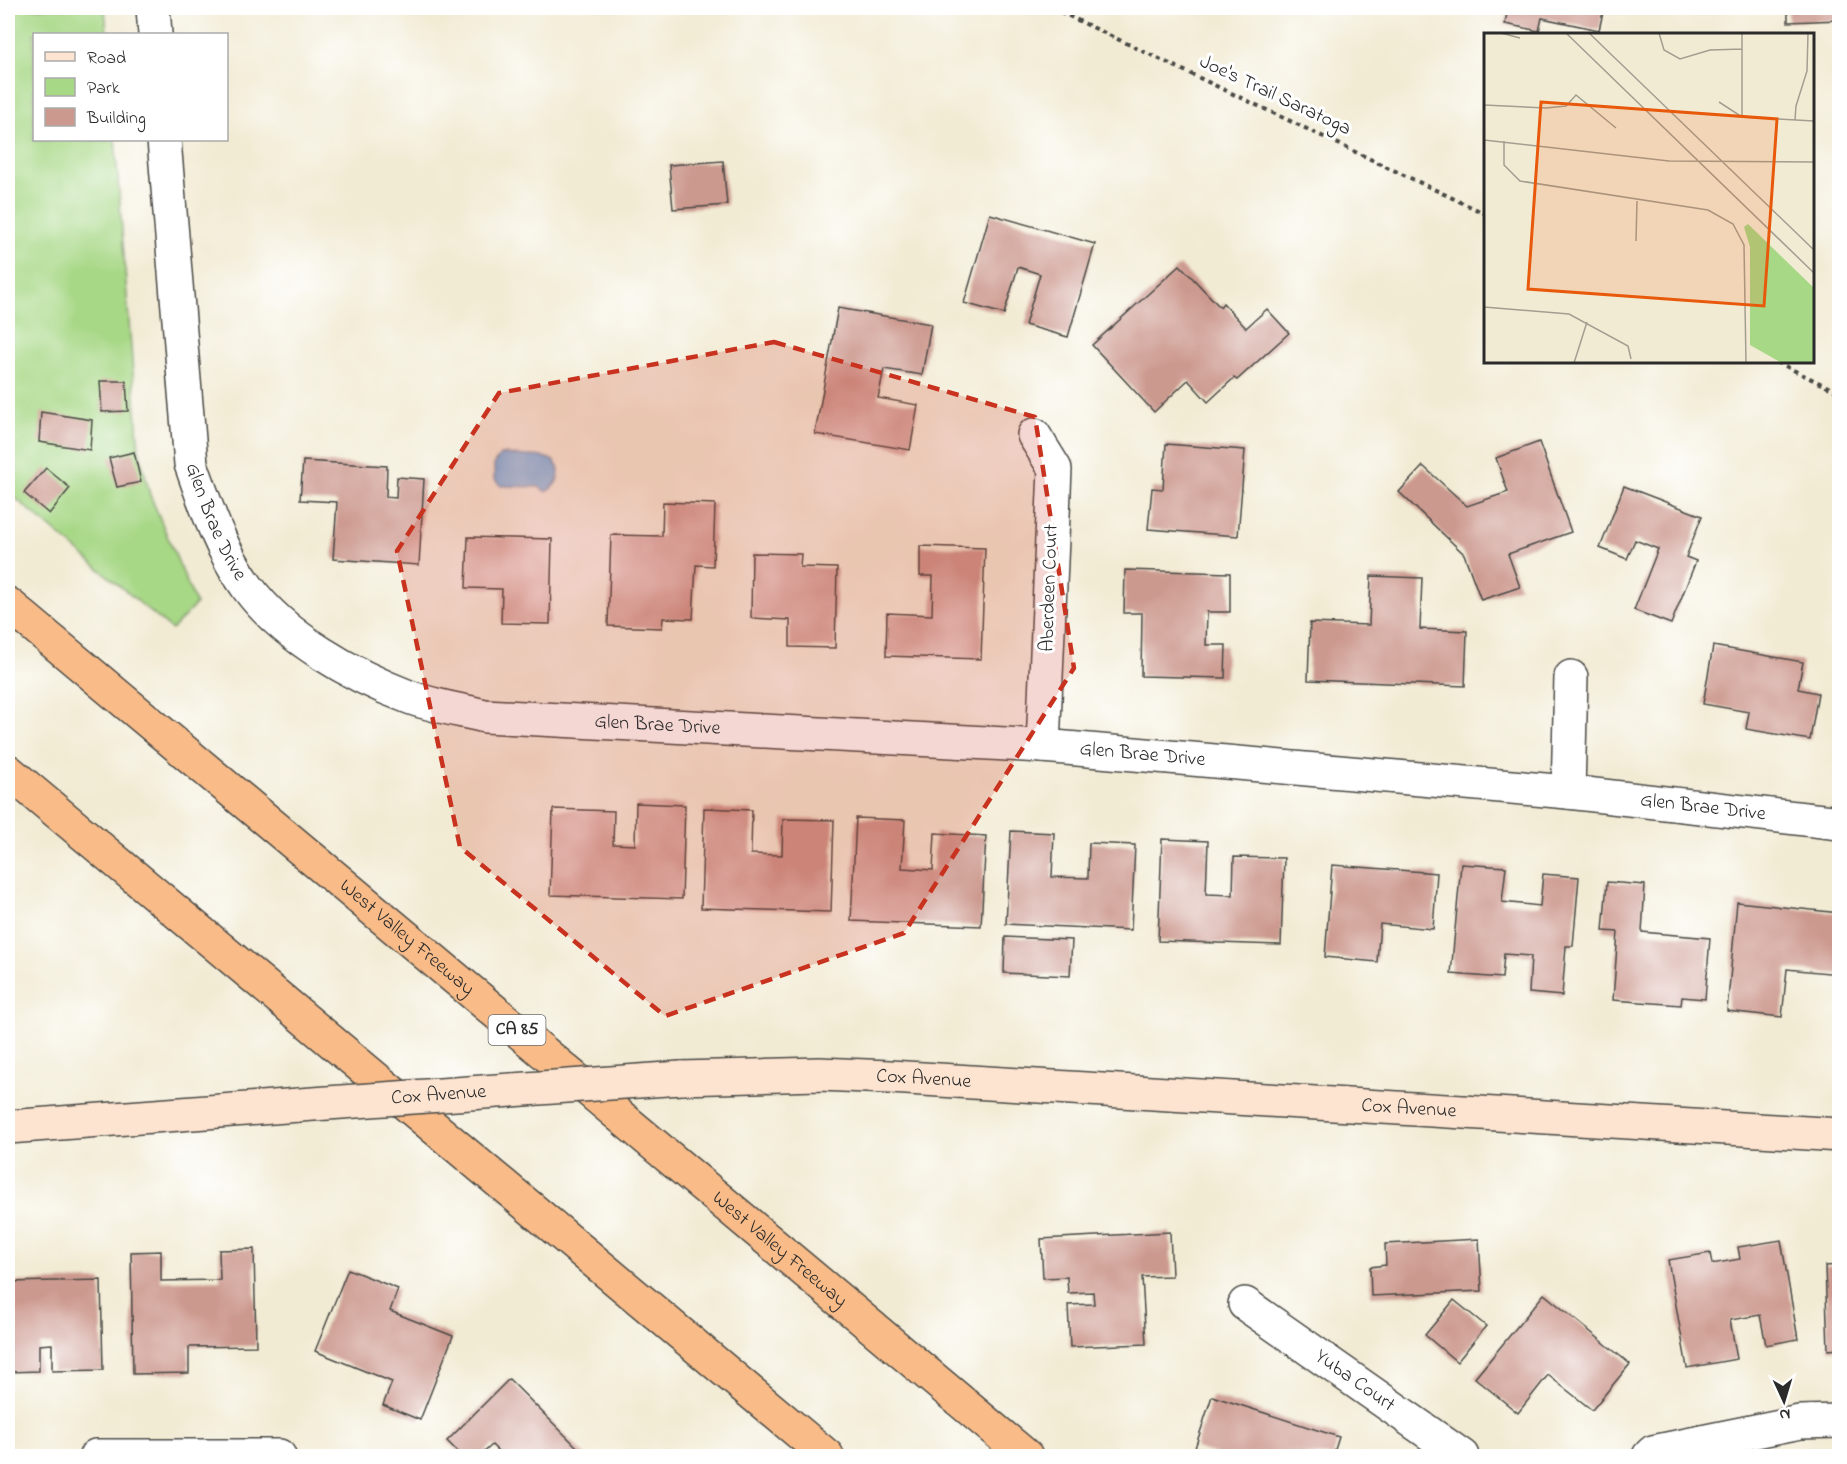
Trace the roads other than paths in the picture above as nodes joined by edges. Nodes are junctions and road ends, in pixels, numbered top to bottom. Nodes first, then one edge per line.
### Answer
1 (153, 8) edge
2 (155, 33) edge
3 (164, 141) edge
4 (1034, 435) dead end
5 (8, 604) edge
6 (1571, 677) dead end
7 (1043, 746) junction
8 (8, 771) edge
9 (1568, 792) junction
10 (1839, 823) edge
11 (8, 1127) edge
12 (1839, 1135) edge
13 (1245, 1305) dead end
14 (1839, 1421) edge
15 (96, 1456) edge
16 (276, 1456) edge
17 (827, 1456) edge
18 (1026, 1456) edge
19 (1462, 1456) edge
20 (1649, 1456) edge

1 - 2 street
3 - 7 street, Glen Brae Drive
4 - 7 street, Aberdeen Court
5 - 18 highway, West Valley Freeway / CA 85
6 - 9 street
7 - 9 street, Glen Brae Drive
8 - 17 highway
9 - 10 street, Glen Brae Drive
11 - 12 main road, Cox Avenue, bridge
13 - 19 street, Yuba Court
14 - 20 street
15 - 16 street

